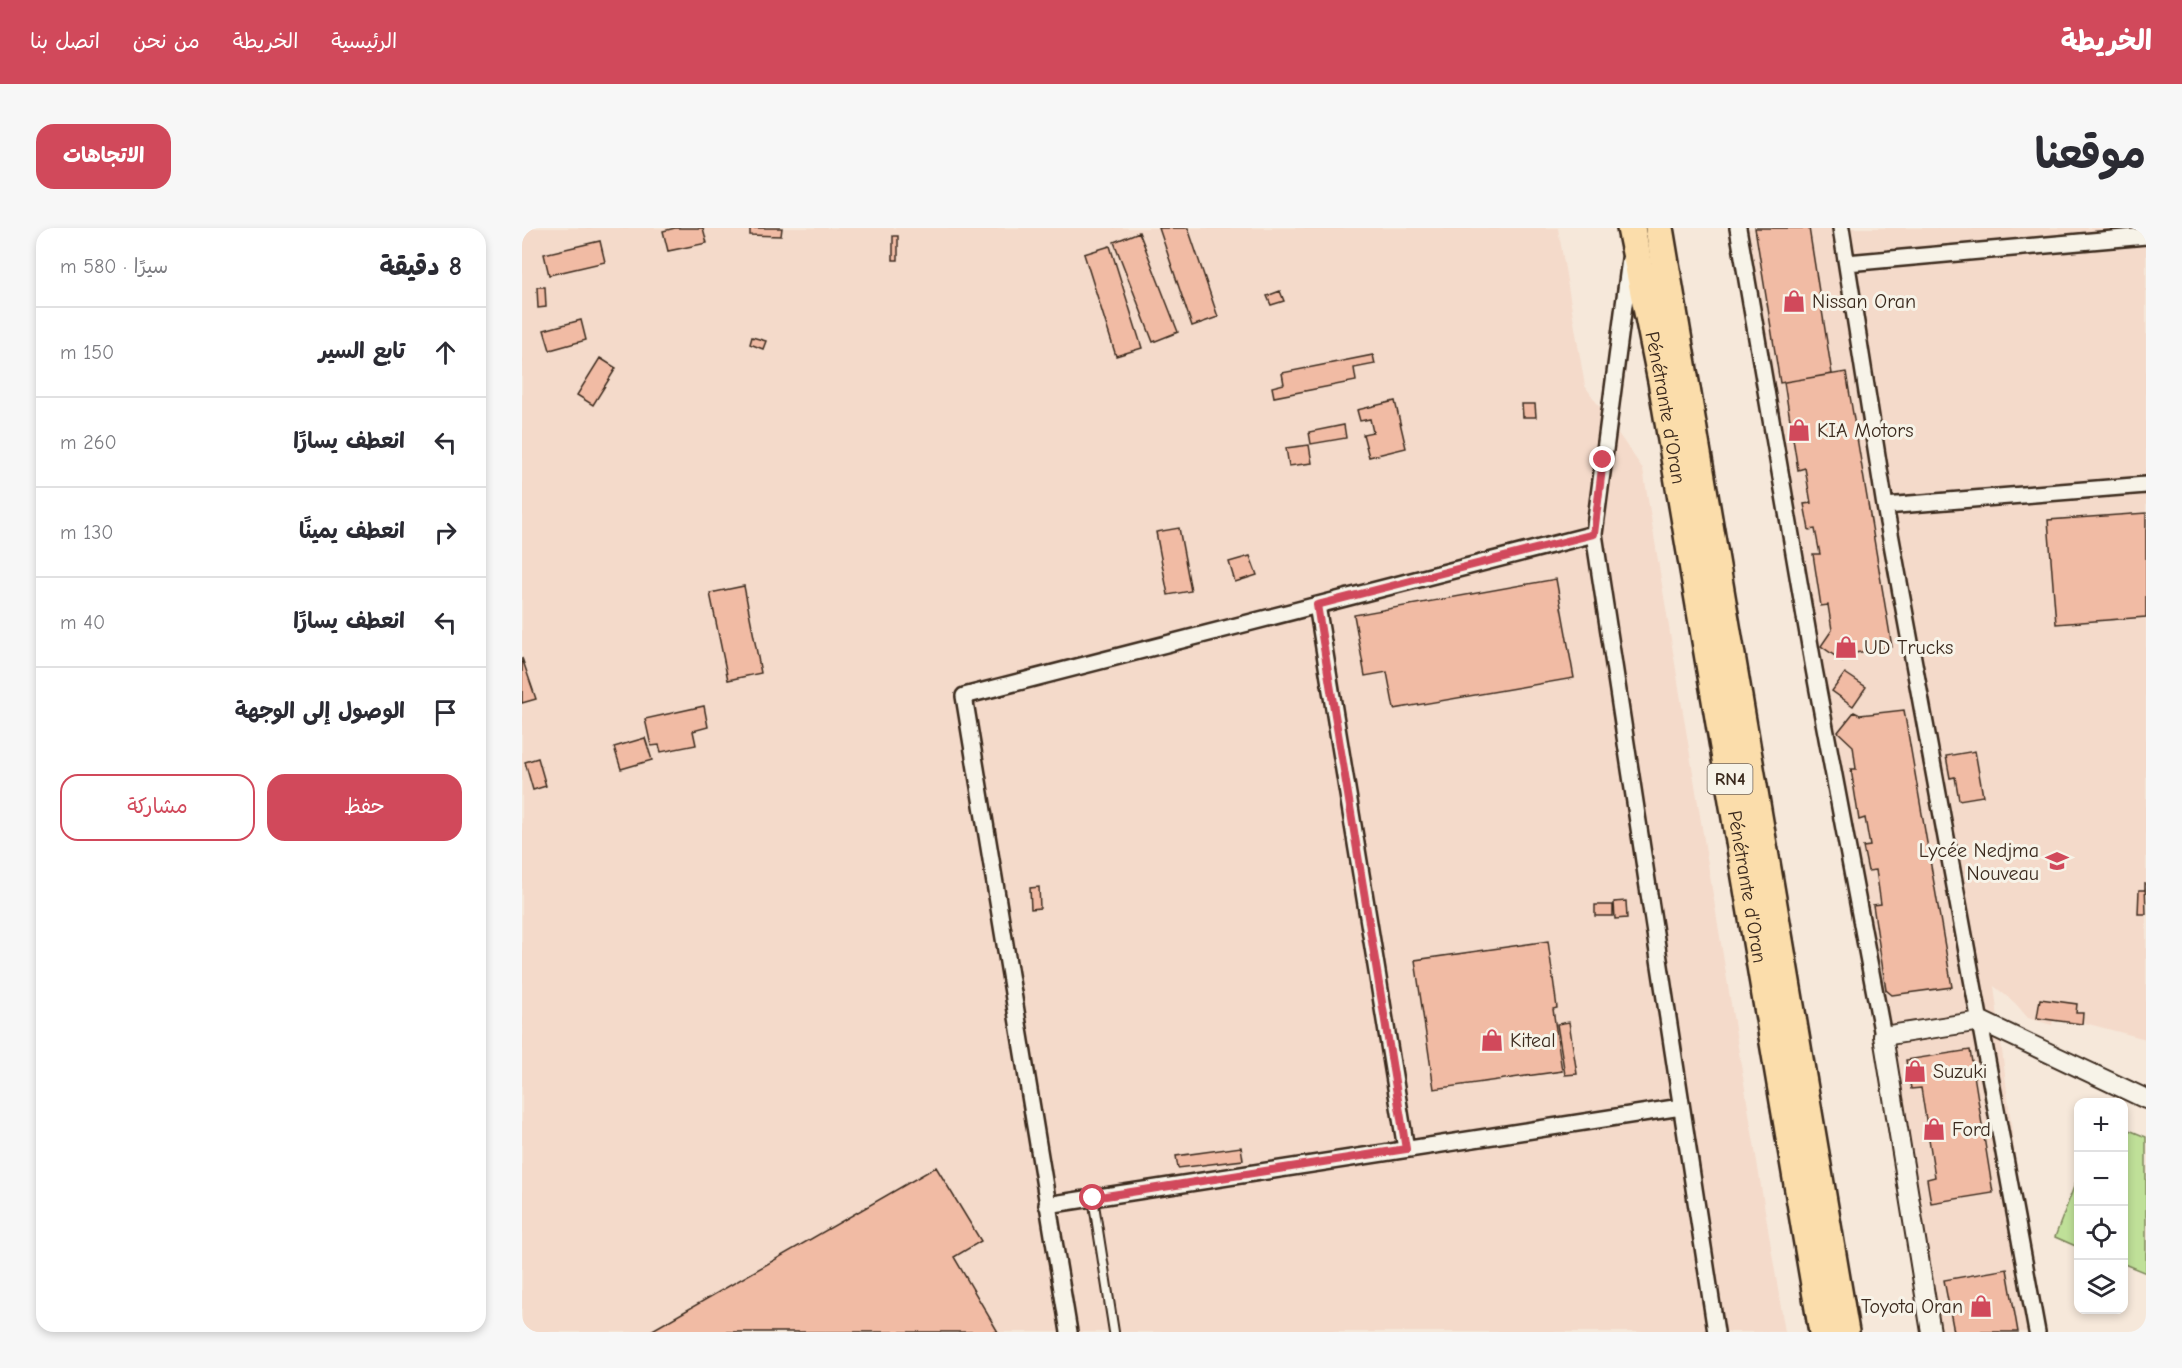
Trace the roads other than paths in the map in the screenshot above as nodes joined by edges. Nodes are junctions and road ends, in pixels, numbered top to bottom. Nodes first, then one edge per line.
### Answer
1 (1659, 228) edge
2 (1738, 228) edge
3 (1841, 228) edge
4 (1632, 233) edge
5 (2146, 236) edge
6 (1847, 263) junction
7 (2146, 485) edge
8 (1885, 506) junction
9 (1594, 534) junction
10 (1317, 605) junction
11 (1981, 1021) junction
12 (1883, 1036) junction
13 (2146, 1099) edge
14 (1681, 1107) junction
15 (1406, 1149) junction
16 (1093, 1198) junction
17 (1047, 1205) junction
18 (1069, 1332) edge
19 (1114, 1332) edge
20 (1716, 1332) edge
21 (1823, 1332) edge
22 (1845, 1332) edge
23 (1930, 1332) edge
24 (2037, 1332) edge

1 - 22 highway, Pénétrante d'Oran / RN4
2 - 12 street
3 - 6 street
4 - 9 street
4 - 21 highway, Pénétrante d'Oran / RN4
5 - 6 street
6 - 8 street
7 - 8 street
8 - 11 street
9 - 10 street
9 - 14 street
10 - 15 street
10 - 17 street
11 - 12 street
11 - 13 street
11 - 24 street
12 - 23 street
14 - 15 street
14 - 20 street
15 - 16 street
16 - 17 street
16 - 19 lane
17 - 18 street

